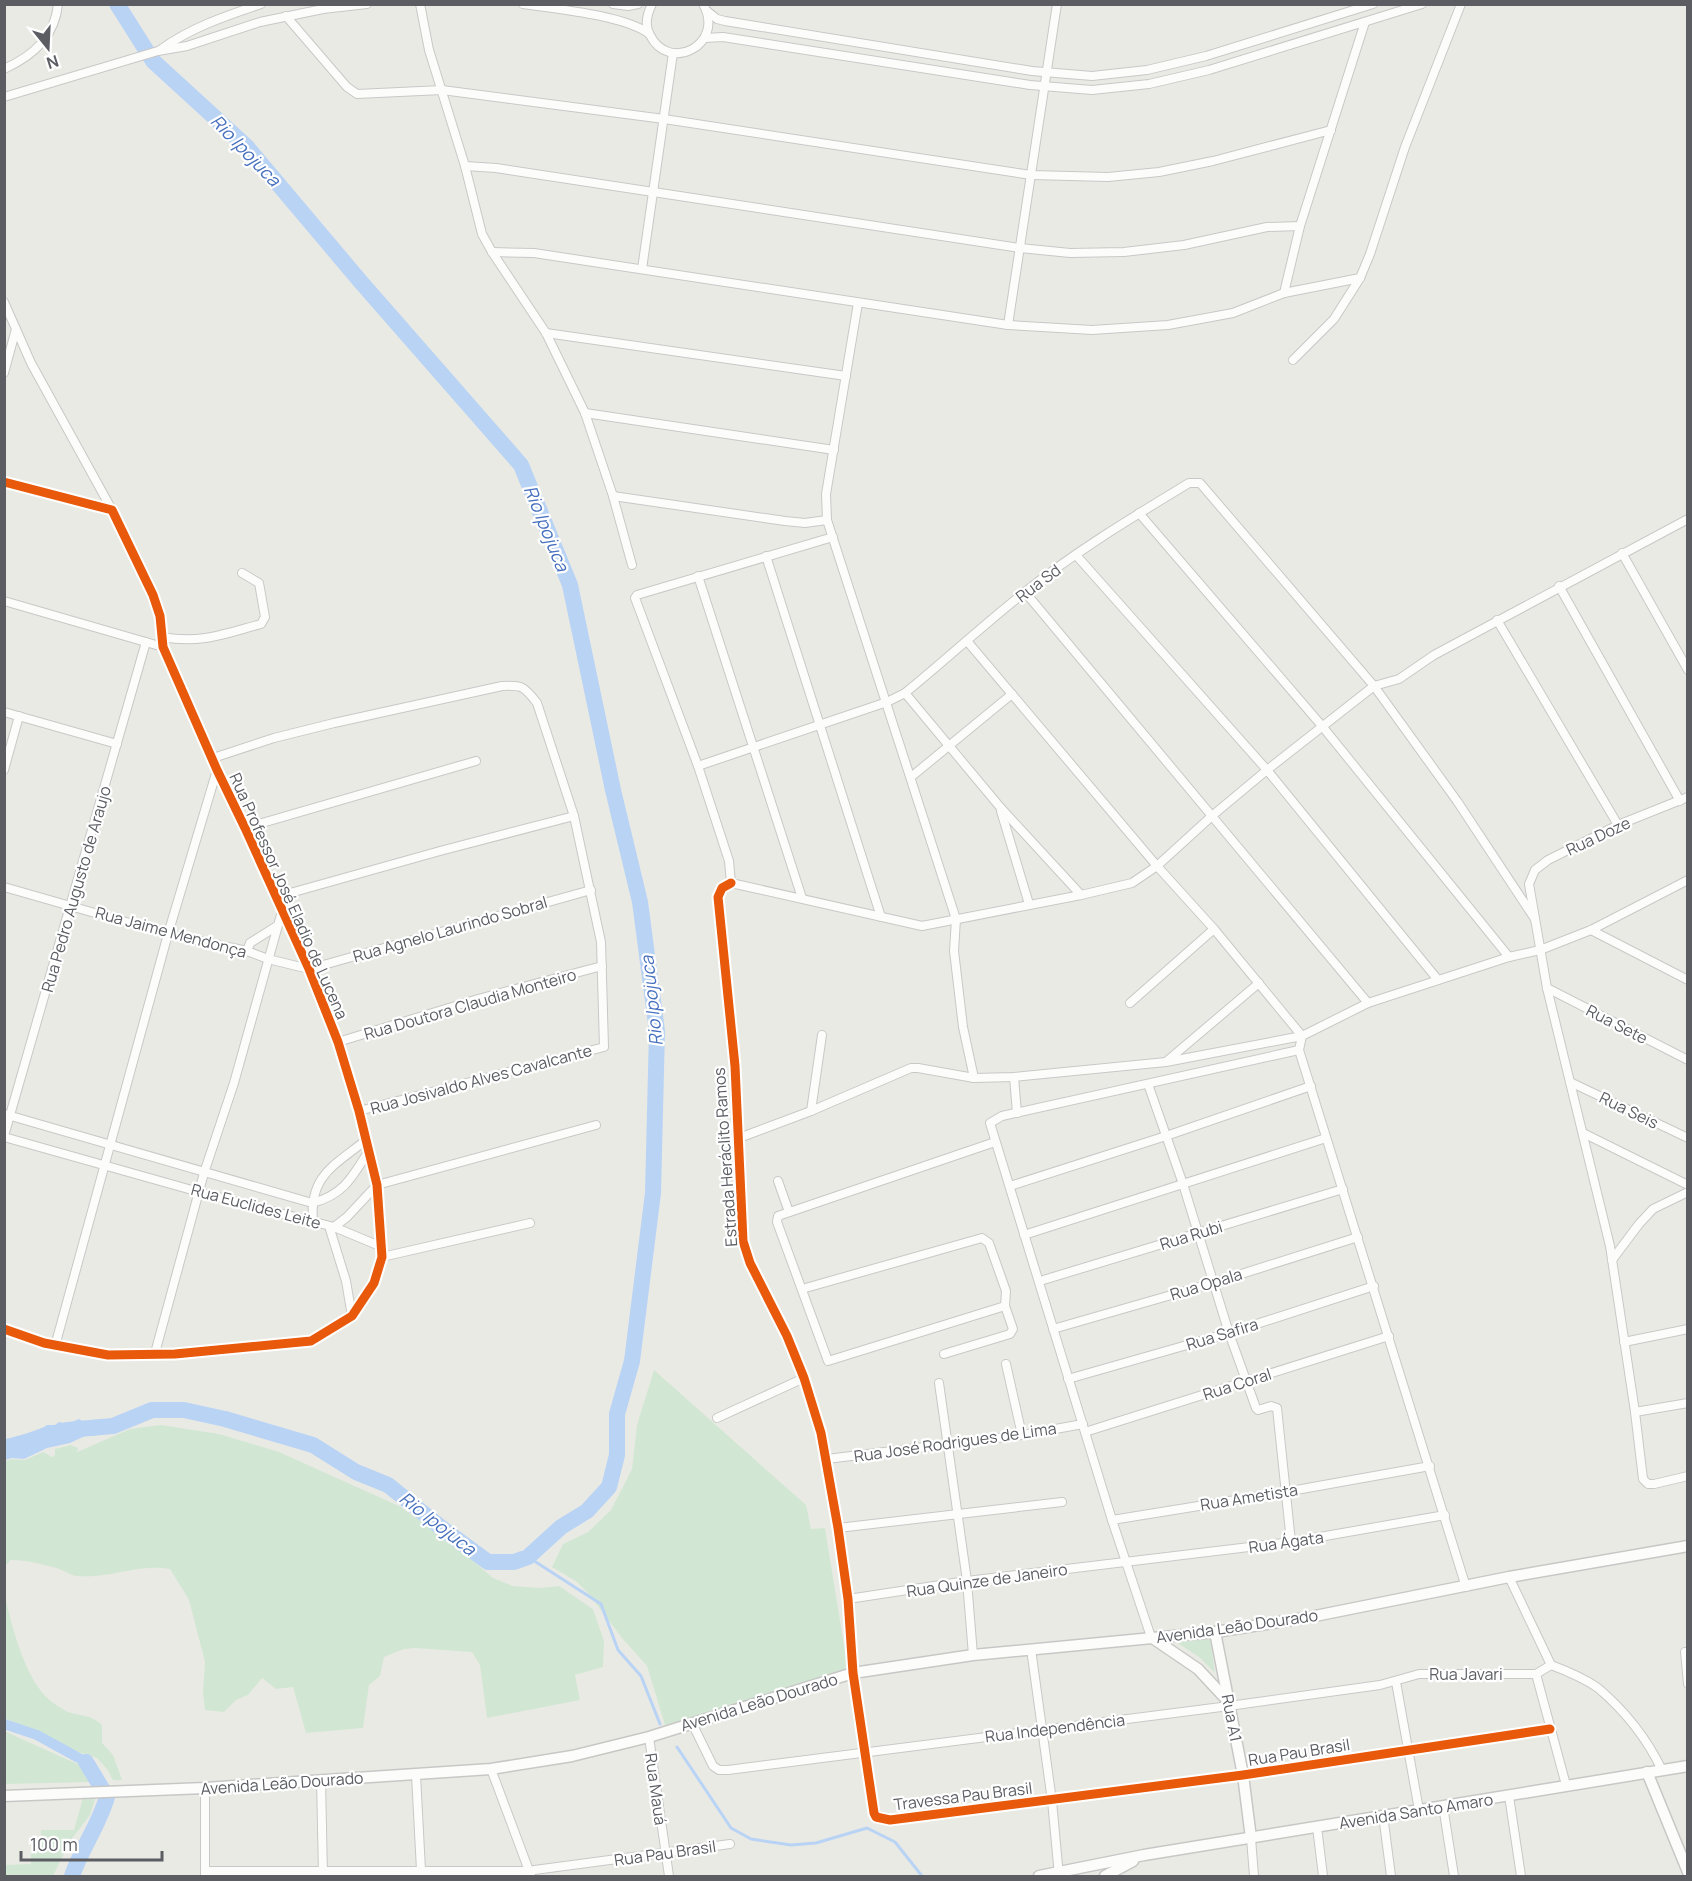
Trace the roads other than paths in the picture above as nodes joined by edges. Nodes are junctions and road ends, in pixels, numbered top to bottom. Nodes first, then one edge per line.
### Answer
1 (58, 4) edge
2 (261, 4) edge
3 (367, 4) edge
4 (420, 4) edge
5 (524, 4) edge
6 (613, 4) edge
7 (638, 4) edge
8 (652, 4) edge
9 (1057, 4) edge
10 (1373, 4) edge
11 (1422, 4) edge
12 (1461, 4) edge
13 (705, 8) edge
14 (286, 16) junction
15 (1365, 22) junction
16 (648, 33) junction
17 (705, 38) junction
18 (154, 52) junction
19 (673, 53) junction
20 (1206, 56) junction
21 (4, 69) edge
22 (1209, 70) junction
23 (1047, 72) junction
24 (1045, 86) junction
25 (442, 90) junction
26 (4, 97) edge
27 (664, 119) junction
28 (1332, 130) junction
29 (465, 166) junction
30 (1031, 176) junction
31 (653, 192) junction
32 (1300, 226) junction
33 (1020, 248) junction
34 (492, 252) junction
35 (642, 269) junction
36 (1360, 278) junction
37 (1284, 293) junction
38 (4, 302) edge
39 (858, 303) junction
40 (1008, 325) junction
41 (16, 329) junction
42 (546, 333) junction
43 (1293, 360) dead end
44 (4, 373) edge
45 (846, 376) junction
46 (585, 413) junction
47 (834, 450) junction
48 (4, 482) edge
49 (613, 496) junction
50 (112, 510) junction
51 (1139, 513) junction
52 (827, 520) junction
53 (1687, 521) edge
54 (833, 537) junction
55 (1622, 553) junction
56 (1076, 555) junction
57 (766, 556) junction
58 (632, 565) dead end
59 (242, 573) dead end
60 (698, 576) junction
61 (1559, 586) junction
62 (1025, 592) junction
63 (4, 601) edge
64 (1497, 620) junction
65 (162, 637) junction
66 (967, 641) junction
67 (146, 642) junction
68 (163, 647) junction
69 (1688, 670) edge
70 (1374, 686) junction
71 (905, 693) junction
72 (1012, 694) junction
73 (887, 702) junction
74 (4, 712) edge
75 (19, 716) junction
76 (819, 724) junction
77 (1322, 726) junction
78 (117, 744) junction
79 (949, 745) junction
80 (754, 746) junction
81 (213, 758) junction
82 (476, 761) dead end
83 (698, 766) junction
84 (4, 770) edge
85 (217, 770) junction
86 (1267, 770) junction
87 (911, 777) junction
88 (1684, 799) edge
89 (1000, 807) junction
90 (1213, 815) junction
91 (574, 816) junction
92 (1618, 825) junction
93 (245, 828) junction
94 (1157, 866) junction
95 (1688, 880) edge
96 (731, 883) junction
97 (4, 886) edge
98 (591, 890) junction
99 (1081, 895) junction
100 (276, 897) junction
101 (802, 898) junction
102 (1029, 904) junction
103 (72, 905) junction
104 (282, 911) junction
105 (881, 916) junction
106 (956, 919) junction
107 (1535, 920) junction
108 (278, 926) junction
109 (1214, 929) junction
110 (1591, 930) junction
111 (168, 934) junction
112 (1540, 950) junction
113 (246, 951) junction
114 (1509, 957) junction
115 (268, 959) junction
116 (602, 966) junction
117 (309, 969) junction
118 (1438, 980) junction
119 (1688, 980) edge
120 (1259, 983) junction
121 (1547, 988) junction
122 (1130, 1003) dead end
123 (1368, 1003) junction
124 (822, 1035) dead end
125 (1302, 1036) junction
126 (338, 1042) junction
127 (1299, 1050) junction
128 (1688, 1060) edge
129 (1166, 1062) junction
130 (1014, 1077) junction
131 (974, 1078) junction
132 (1570, 1082) junction
133 (1148, 1084) junction
134 (1311, 1086) junction
135 (811, 1111) junction
136 (359, 1112) junction
137 (1017, 1113) junction
138 (8, 1115) edge
139 (596, 1125) dead end
140 (1583, 1133) junction
141 (1166, 1136) junction
142 (4, 1137) edge
143 (739, 1138) junction
144 (1326, 1138) junction
145 (1688, 1138) edge
146 (366, 1140) junction
147 (996, 1142) junction
148 (109, 1146) junction
149 (368, 1152) junction
150 (104, 1165) junction
151 (204, 1173) junction
152 (778, 1181) dead end
153 (1183, 1184) junction
154 (377, 1185) junction
155 (1688, 1185) edge
156 (1010, 1186) junction
157 (1343, 1189) junction
158 (199, 1192) junction
159 (1688, 1192) edge
160 (312, 1203) junction
161 (789, 1212) junction
162 (314, 1222) junction
163 (530, 1223) dead end
164 (332, 1226) junction
165 (1198, 1233) junction
166 (1024, 1235) junction
167 (1359, 1237) junction
168 (382, 1247) junction
169 (382, 1257) junction
170 (1612, 1260) junction
171 (1040, 1281) junction
172 (1213, 1283) junction
173 (1374, 1286) junction
174 (802, 1289) junction
175 (1005, 1306) junction
176 (352, 1316) junction
177 (4, 1329) edge
178 (1053, 1329) junction
179 (1688, 1329) edge
180 (1229, 1333) junction
181 (1389, 1336) junction
182 (1624, 1342) junction
183 (55, 1346) junction
184 (155, 1353) junction
185 (944, 1354) dead end
186 (1006, 1364) dead end
187 (804, 1377) junction
188 (1068, 1379) junction
189 (1246, 1381) junction
190 (939, 1383) dead end
191 (1688, 1402) edge
192 (1635, 1412) junction
193 (717, 1418) dead end
194 (1084, 1428) junction
195 (1022, 1436) junction
196 (949, 1446) junction
197 (827, 1459) junction
198 (1430, 1466) junction
199 (1688, 1476) edge
200 (1285, 1492) junction
201 (1062, 1502) dead end
202 (958, 1514) junction
203 (1446, 1515) junction
204 (1112, 1520) junction
205 (838, 1528) junction
206 (1292, 1542) junction
207 (1688, 1546) edge
208 (1126, 1563) junction
209 (1509, 1577) junction
210 (967, 1581) junction
211 (1466, 1587) junction
212 (848, 1599) junction
213 (1215, 1632) junction
214 (1151, 1637) junction
215 (1031, 1649) junction
216 (1685, 1652) dead end
217 (973, 1655) junction
218 (1551, 1665) junction
219 (853, 1673) junction
220 (1536, 1674) junction
221 (1396, 1682) junction
222 (1688, 1684) edge
223 (1228, 1703) junction
224 (692, 1723) junction
225 (1550, 1729) junction
226 (1043, 1730) junction
227 (649, 1737) junction
228 (1409, 1750) junction
229 (866, 1751) junction
230 (1688, 1766) edge
231 (491, 1769) junction
232 (1662, 1770) junction
233 (1647, 1772) junction
234 (416, 1775) junction
235 (1243, 1775) junction
236 (321, 1779) junction
237 (1566, 1785) junction
238 (205, 1788) junction
239 (4, 1796) edge
240 (1509, 1796) junction
241 (1052, 1800) junction
242 (1443, 1806) junction
243 (1419, 1810) junction
244 (1383, 1815) junction
245 (878, 1819) joint
246 (1317, 1827) junction
247 (1251, 1838) junction
248 (730, 1844) dead end
249 (665, 1853) junction
250 (1144, 1855) junction
251 (421, 1870) junction
252 (1688, 1872) edge
253 (323, 1873) edge
254 (205, 1874) edge
255 (529, 1875) edge
256 (1059, 1875) edge
257 (669, 1876) edge
258 (1039, 1876) edge
259 (1105, 1876) edge
260 (1254, 1876) edge
261 (1323, 1876) edge
262 (1391, 1876) edge
263 (1454, 1876) edge
264 (1521, 1876) edge

1 - 21 street
2 - 18 street
3 - 14 street
4 - 25 street
5 - 16 street
6 - 7 street
8 - 16 street
9 - 23 street
10 - 20 street
11 - 15 street
12 - 36 street
13 - 17 street
13 - 23 street
14 - 18 street
14 - 25 street
15 - 22 street
15 - 28 street
16 - 19 street
17 - 19 street
17 - 24 street
18 - 26 street
19 - 27 street
20 - 22 street
20 - 23 street
22 - 24 street
23 - 24 street
24 - 30 street
25 - 27 street
25 - 29 street
27 - 30 street
27 - 31 street
28 - 30 street
28 - 32 street
29 - 31 street
29 - 34 street
30 - 33 street
31 - 33 street
31 - 35 street
32 - 33 street
32 - 37 street
33 - 40 street
34 - 35 street
34 - 42 street
35 - 39 street
36 - 37 street
36 - 43 street
37 - 40 street
38 - 41 street, Rua Professor José Eladio de Lucena
39 - 40 street
39 - 45 street
41 - 44 street
41 - 50 street, Rua Professor José Eladio de Lucena
42 - 45 street
42 - 46 street
45 - 47 street
46 - 47 street
46 - 49 street
47 - 52 street
48 - 50 street
49 - 52 street
49 - 58 street
50 - 65 street, Rua Professor José Eladio de Lucena
51 - 56 street, Rua Sd
51 - 70 street, Rua Sd
51 - 77 street
52 - 54 street
53 - 55 street
54 - 57 street
54 - 73 street
55 - 61 street
55 - 69 street
56 - 62 street, Rua Sd
56 - 86 street
57 - 60 street
57 - 76 street
59 - 65 street
60 - 80 street
60 - 83 street
61 - 64 street
61 - 88 street
62 - 66 street, Rua Sd
62 - 90 street
63 - 67 street
64 - 70 street
64 - 92 street
65 - 68 street, Rua Professor José Eladio de Lucena
66 - 71 street, Rua Sd
66 - 72 street
67 - 68 street
67 - 78 street, Rua Pedro Augusto de Araujo
68 - 81 street, Rua Professor José Eladio de Lucena
70 - 77 street
70 - 107 street
71 - 73 street, Rua Sd
71 - 79 street
72 - 79 street
72 - 94 street
73 - 76 street, Rua Sd
73 - 87 street
74 - 75 street
75 - 78 street
75 - 84 street
76 - 80 street, Rua Sd
76 - 105 street
77 - 86 street
77 - 114 street
78 - 103 street, Rua Pedro Augusto de Araujo
79 - 87 street
79 - 89 street
80 - 83 street, Rua Sd
80 - 101 street
81 - 85 street, Rua Professor José Eladio de Lucena
81 - 91 street
82 - 93 street
83 - 96 street
85 - 93 street, Rua Professor José Eladio de Lucena
85 - 111 street, Rua Professor José Eladio de Lucena
86 - 90 street
86 - 118 street
87 - 106 street
88 - 92 street, Rua Doze
89 - 99 street
89 - 102 street
90 - 94 street
90 - 123 street
91 - 98 street
91 - 100 street
92 - 107 street, Rua Doze
93 - 100 street, Rua Professor José Eladio de Lucena
94 - 99 street
94 - 109 street
95 - 110 street
96 - 101 street
96 - 143 street, Estrada Heráclito Ramos
97 - 103 street, Rua Jaime Mendonça
98 - 116 street
98 - 117 street, Rua Agnelo Laurindo Sobral
99 - 102 street
100 - 104 street, Rua Professor José Eladio de Lucena
101 - 105 street
102 - 106 street
103 - 111 street, Rua Jaime Mendonça
103 - 138 street, Rua Pedro Augusto de Araujo
104 - 108 street
104 - 117 street, Rua Professor José Eladio de Lucena
105 - 106 street
106 - 131 street
107 - 112 street
108 - 113 street
108 - 115 street
109 - 120 street
109 - 122 street
110 - 112 street
110 - 119 street
111 - 113 street, Rua Jaime Mendonça
111 - 148 street, Rua Professor José Eladio de Lucena
112 - 114 street
112 - 121 street
113 - 115 street, Rua Jaime Mendonça
114 - 118 street
115 - 117 street, Rua Jaime Mendonça
115 - 151 street
116 - 126 street, Rua Doutora Claudia Monteiro
116 - 136 street, Rua Josivaldo Alves Cavalcante
117 - 126 street, Rua Professor José Eladio de Lucena
118 - 123 street
120 - 125 street
120 - 129 street
121 - 128 street, Rua Sete
121 - 132 street
123 - 125 street
124 - 135 street
125 - 127 street
125 - 129 street
126 - 136 street, Rua Professor José Eladio de Lucena
127 - 133 street
127 - 134 street
129 - 130 street
130 - 131 street
130 - 137 street
131 - 135 street
132 - 140 street
132 - 145 street, Rua Seis
133 - 137 street
133 - 141 street
134 - 141 street
134 - 144 street
135 - 143 street
136 - 146 street, Rua Professor José Eladio de Lucena
137 - 147 street
138 - 142 street, Rua Pedro Augusto de Araujo
138 - 148 street, Rua Euclides Leite
139 - 154 street
140 - 155 street
140 - 170 street
141 - 153 street
141 - 156 street
142 - 150 street, Rua Euclides Leite
143 - 187 street, Estrada Heráclito Ramos
144 - 153 street
144 - 157 street
146 - 149 street, Rua Professor José Eladio de Lucena
146 - 160 street
147 - 156 street
147 - 161 street
148 - 150 street, Rua Professor José Eladio de Lucena
148 - 151 street, Rua Euclides Leite
149 - 154 street, Rua Professor José Eladio de Lucena
149 - 160 street, Rua Euclides Leite
150 - 158 street, Rua Euclides Leite
150 - 183 street, Rua Professor José Eladio de Lucena
151 - 158 street
151 - 160 street, Rua Euclides Leite
152 - 161 street
153 - 165 street
153 - 166 street
154 - 164 street, Rua Euclides Leite
154 - 168 street, Rua Professor José Eladio de Lucena
156 - 166 street
157 - 165 street, Rua Rubi
157 - 167 street
158 - 162 street, Rua Euclides Leite
158 - 184 street
159 - 170 street
160 - 162 street
161 - 174 street
162 - 164 street, Rua Euclides Leite
163 - 169 street
164 - 168 street
164 - 176 street
165 - 171 street, Rua Rubi
165 - 172 street
166 - 171 street
167 - 172 street, Rua Opala
167 - 173 street
168 - 169 street, Rua Professor José Eladio de Lucena
169 - 176 street, Rua Professor José Eladio de Lucena
170 - 182 street
171 - 178 street
172 - 178 street, Rua Opala
172 - 180 street
173 - 180 street, Rua Safira
173 - 181 street
174 - 175 street
174 - 175 street
175 - 185 street
176 - 184 street, Rua Professor José Eladio de Lucena
177 - 183 street, Rua Professor José Eladio de Lucena
178 - 188 street
179 - 182 street
180 - 188 street, Rua Safira
180 - 189 street
181 - 189 street, Rua Coral
181 - 198 street
182 - 192 street
183 - 184 street, Rua Professor José Eladio de Lucena
186 - 195 street
187 - 193 street
187 - 197 street, Estrada Heráclito Ramos
188 - 194 street
189 - 194 street, Rua Coral
189 - 200 street
190 - 196 street
191 - 192 street
192 - 199 street
194 - 195 street, Rua José Rodrigues de Lima
194 - 204 street
195 - 196 street, Rua José Rodrigues de Lima
196 - 197 street, Rua José Rodrigues de Lima
196 - 202 street
197 - 205 street, Estrada Heráclito Ramos
198 - 200 street, Rua Ametista
198 - 203 street
200 - 204 street, Rua Ametista
200 - 206 street
201 - 202 street
202 - 205 street
202 - 210 street
203 - 206 street, Rua Ágata
203 - 211 street
204 - 208 street
205 - 212 street, Estrada Heráclito Ramos
206 - 208 street, Rua Ágata
207 - 209 main road, Avenida Leão Dourado
208 - 210 street, Rua Quinze de Janeiro
208 - 214 street
209 - 211 main road, Avenida Leão Dourado
209 - 218 street
210 - 212 street, Rua Quinze de Janeiro
210 - 217 street
211 - 213 main road, Avenida Leão Dourado
212 - 219 street, Estrada Heráclito Ramos
213 - 214 main road, Avenida Leão Dourado
213 - 223 main road, Rua A1
214 - 215 main road, Avenida Leão Dourado
214 - 223 main road
215 - 217 main road, Avenida Leão Dourado
215 - 226 street, Travessa Pau Brasil
216 - 222 street
217 - 219 main road, Avenida Leão Dourado
218 - 220 street
218 - 232 street
219 - 224 main road, Avenida Leão Dourado
219 - 229 street, Estrada Heráclito Ramos
220 - 221 street, Rua Javari
220 - 225 street
221 - 223 street, Rua Independência
221 - 228 street
223 - 226 street, Rua Independência
223 - 235 main road, Rua A1
224 - 227 main road, Avenida Leão Dourado
224 - 229 street, Rua Independência
225 - 228 street, Rua Pau Brasil
225 - 237 street
226 - 229 street, Rua Independência
226 - 241 street, Travessa Pau Brasil
227 - 231 main road, Avenida Leão Dourado
227 - 249 street, Rua Mauá
228 - 235 street, Rua Pau Brasil
228 - 243 street
229 - 245 street, Estrada Heráclito Ramos
230 - 232 main road, Avenida Santo Amaro
231 - 234 main road, Avenida Leão Dourado
231 - 255 street
232 - 233 main road, Avenida Santo Amaro
233 - 237 main road, Avenida Santo Amaro
233 - 252 main road
234 - 236 main road, Avenida Leão Dourado
234 - 251 street
235 - 241 street, Rua Pau Brasil
235 - 247 main road, Rua A1
236 - 238 main road, Avenida Leão Dourado
236 - 253 street
237 - 240 main road, Avenida Santo Amaro
238 - 239 main road, Avenida Leão Dourado
238 - 254 street
240 - 242 main road, Avenida Santo Amaro
240 - 264 street
241 - 245 street, Travessa Pau Brasil
241 - 256 street, Travessa Pau Brasil
242 - 243 main road, Avenida Santo Amaro
242 - 263 street
243 - 244 main road, Avenida Santo Amaro
244 - 246 main road, Avenida Santo Amaro
244 - 262 street
246 - 247 main road, Avenida Santo Amaro
246 - 261 street
247 - 250 main road, Avenida Santo Amaro
247 - 260 street, Rua A1
248 - 249 street, Rua Pau Brasil
249 - 255 street, Rua Pau Brasil
249 - 257 street, Rua Mauá
250 - 256 main road, Avenida Santo Amaro
250 - 259 main road
251 - 253 street, Rua Pau Brasil
251 - 255 street, Rua Pau Brasil
253 - 254 street, Rua Pau Brasil
256 - 258 main road, Avenida Santo Amaro

